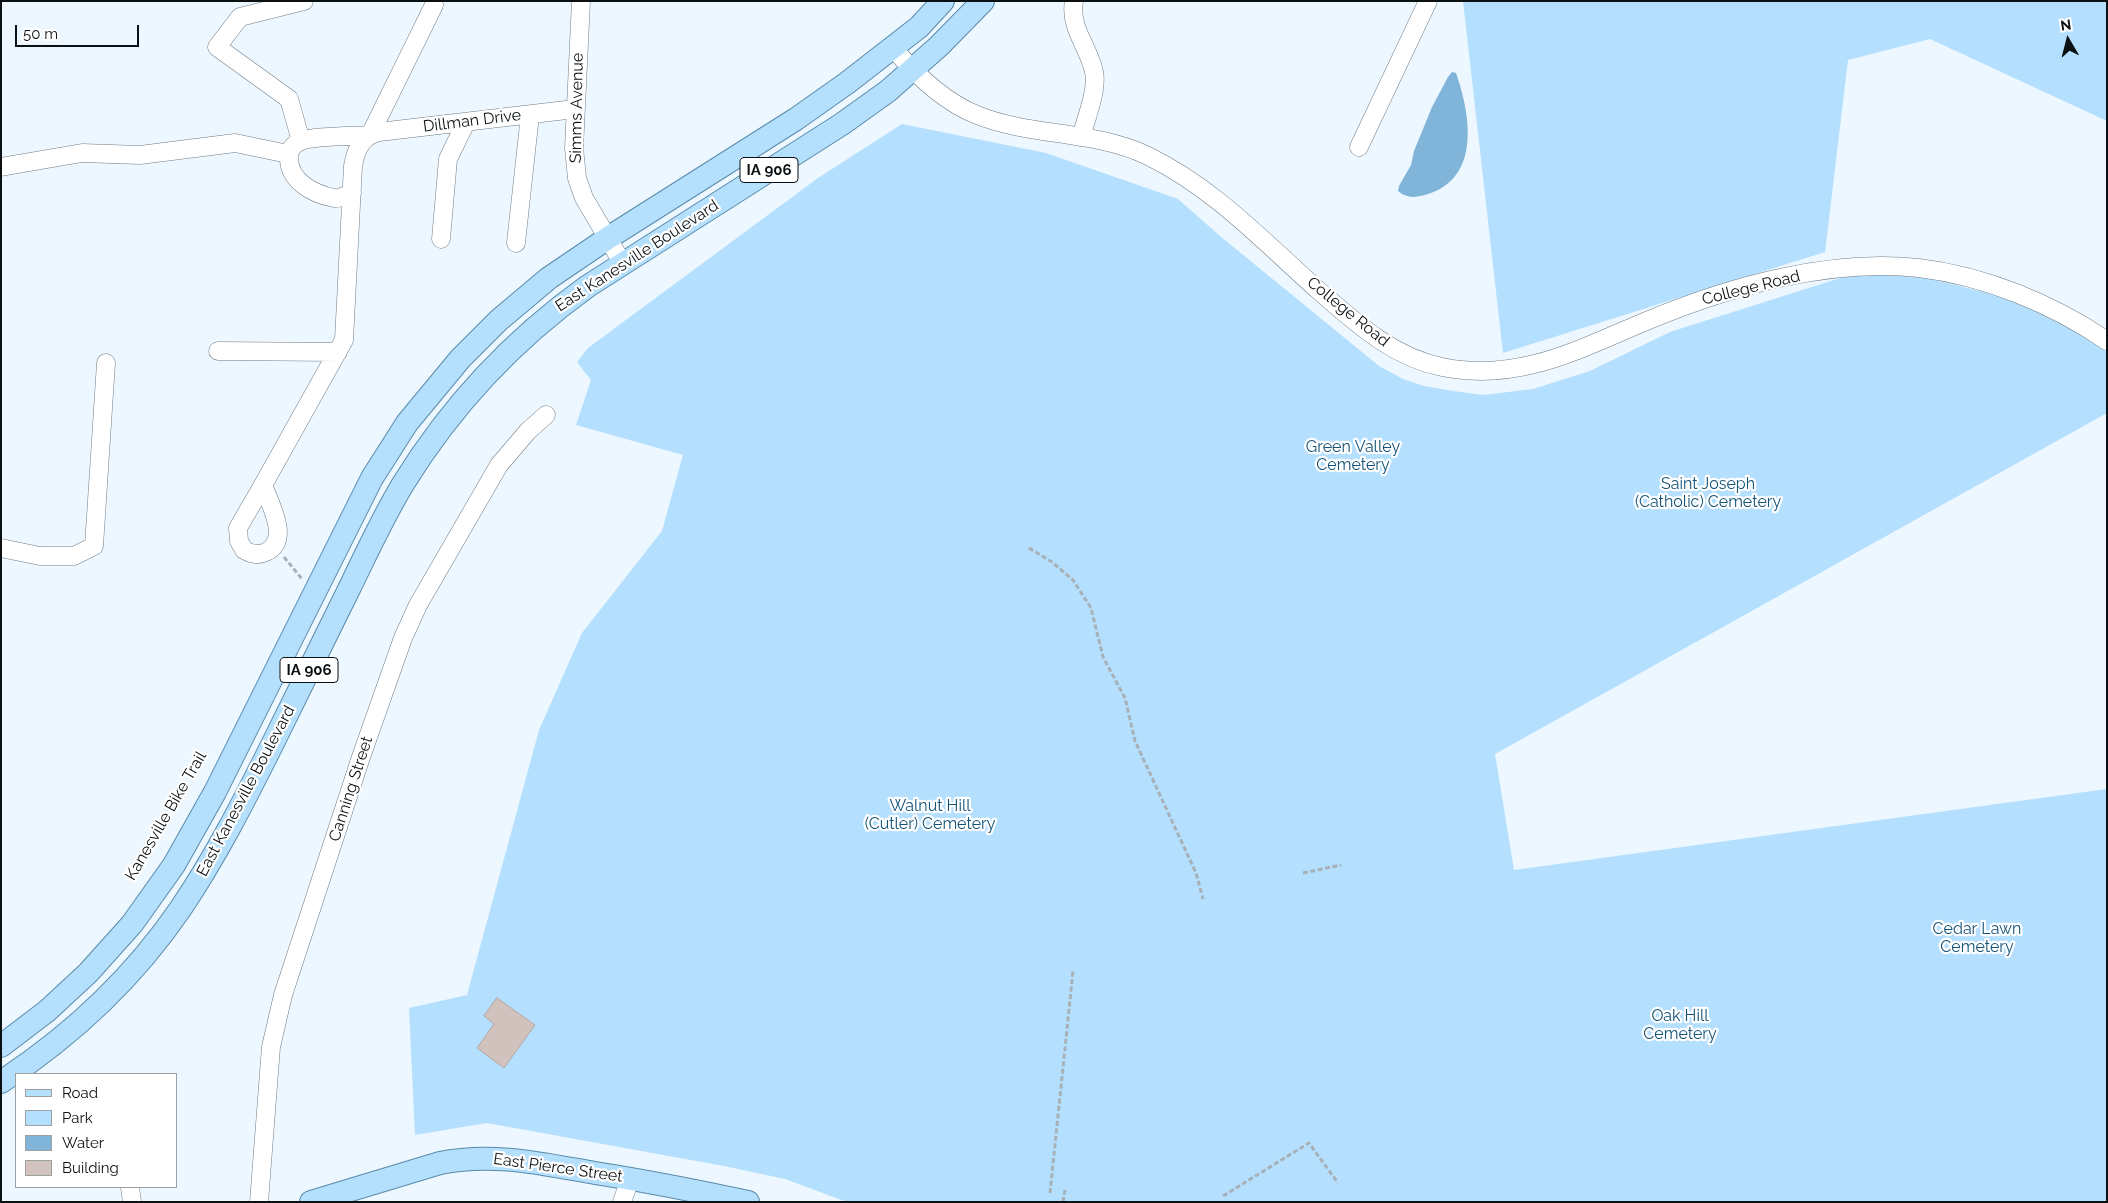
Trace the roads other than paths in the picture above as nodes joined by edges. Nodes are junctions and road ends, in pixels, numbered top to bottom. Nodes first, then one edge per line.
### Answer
1 (304, 1) edge
2 (581, 1) edge
3 (943, 1) edge
4 (983, 1) edge
5 (1074, 1) edge
6 (1428, 1) edge
7 (434, 4) dead end
8 (894, 49) junction
9 (912, 70) junction
10 (575, 109) junction
11 (530, 115) junction
12 (466, 122) junction
13 (370, 135) junction
14 (1081, 137) junction
15 (302, 141) junction
16 (1359, 147) dead end
17 (288, 154) junction
18 (1, 167) edge
19 (352, 193) junction
20 (608, 238) junction
21 (441, 239) dead end
22 (516, 243) dead end
23 (623, 264) junction
24 (2107, 341) edge
25 (218, 351) dead end
26 (338, 352) junction
27 (106, 363) dead end
28 (546, 415) dead end
29 (263, 485) junction
30 (1, 548) edge
31 (1, 1046) edge
32 (1, 1082) edge
33 (630, 1179) junction
34 (130, 1188) edge
35 (316, 1201) edge
36 (132, 1202) edge
37 (259, 1202) edge
38 (622, 1202) edge
39 (748, 1202) edge

1 - 15 street
2 - 10 street, Simms Avenue
3 - 8 main road, East Kanesville Boulevard / IA 906
4 - 9 main road, East Kanesville Boulevard / IA 906
5 - 14 street
6 - 16 street
7 - 13 street
8 - 9 street, College Road
8 - 20 main road, East Kanesville Boulevard / IA 906
9 - 14 street, College Road
9 - 23 main road, East Kanesville Boulevard / IA 906
10 - 11 street, Dillman Drive
10 - 20 street, Simms Avenue
11 - 12 street, Dillman Drive
11 - 22 street
12 - 13 street, Dillman Drive
12 - 21 street
13 - 15 street, Dillman Drive
13 - 19 street
14 - 24 street, College Road
15 - 17 street
17 - 18 street
17 - 19 street
19 - 26 street
20 - 23 street, Simms Avenue
20 - 31 main road, East Kanesville Boulevard / IA 906
23 - 32 main road, East Kanesville Boulevard / IA 906
25 - 26 street
26 - 29 street
27 - 30 street
28 - 37 street, Canning Street
29 - 29 street
33 - 35 main road, East Pierce Street
33 - 38 street
33 - 39 main road, East Pierce Street
34 - 36 street

